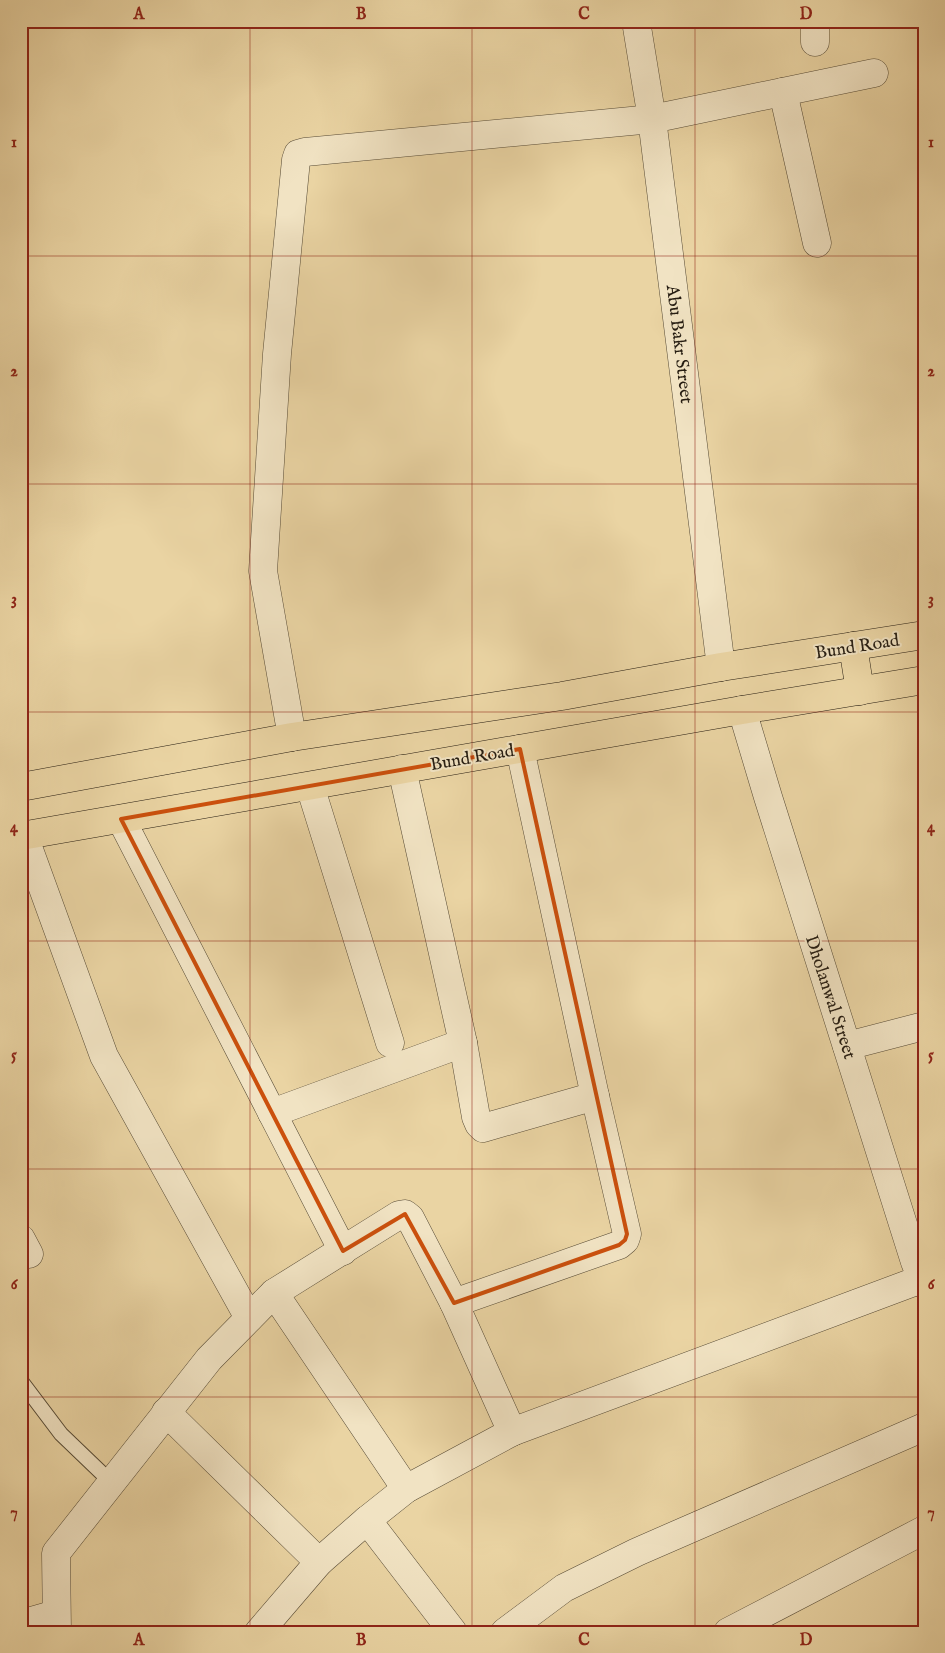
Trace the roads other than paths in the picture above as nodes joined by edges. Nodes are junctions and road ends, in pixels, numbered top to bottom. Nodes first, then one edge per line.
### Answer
1 (636, 21) edge
2 (874, 73) dead end
3 (783, 92) junction
4 (652, 118) junction
5 (817, 243) dead end
6 (924, 635) edge
7 (853, 646) junction
8 (720, 667) junction
9 (924, 680) edge
10 (860, 691) junction
11 (742, 710) junction
12 (292, 737) junction
13 (520, 749) junction
14 (402, 769) junction
15 (21, 786) edge
16 (310, 786) junction
17 (121, 819) junction
18 (23, 836) edge
19 (924, 1026) edge
20 (390, 1042) dead end
21 (463, 1043) junction
22 (847, 1046) junction
23 (595, 1096) junction
24 (272, 1113) junction
25 (343, 1251) junction
26 (923, 1281) edge
27 (274, 1293) junction
28 (454, 1303) junction
29 (249, 1318) junction
30 (21, 1381) edge
31 (166, 1412) junction
32 (924, 1427) edge
33 (512, 1432) junction
34 (112, 1483) junction
35 (406, 1489) junction
36 (366, 1520) junction
37 (924, 1530) edge
38 (319, 1562) junction
39 (57, 1623) edge
40 (21, 1624) edge
41 (259, 1632) edge
42 (453, 1632) edge
43 (505, 1632) edge
44 (728, 1632) edge

1 - 4 street, Abu Bakr Street
2 - 3 street
3 - 4 street
3 - 5 street
4 - 8 street, Abu Bakr Street
4 - 12 street
6 - 7 main road, Bund Road
7 - 8 main road, Bund Road
7 - 10 main road
8 - 12 main road, Bund Road
9 - 10 main road, Bund Road
10 - 11 main road, Bund Road
11 - 13 main road, Bund Road
11 - 22 street, Dholanwal Street
12 - 15 main road, Bund Road
13 - 14 main road, Bund Road
13 - 23 street
14 - 16 main road, Bund Road
14 - 21 street
16 - 17 main road, Bund Road
16 - 20 street
17 - 18 main road, Bund Road
17 - 24 street
18 - 29 street
19 - 22 street
21 - 23 street
21 - 24 street
22 - 26 street, Dholanwal Street
23 - 28 street
24 - 25 street
25 - 27 street
25 - 28 street
26 - 33 street
27 - 29 street
27 - 35 street
28 - 33 street
29 - 31 street
30 - 34 lane
31 - 34 street
31 - 38 street
32 - 43 street
33 - 35 street
34 - 39 street
35 - 36 street
36 - 38 street
36 - 42 street
37 - 44 street
38 - 41 street
39 - 40 street

